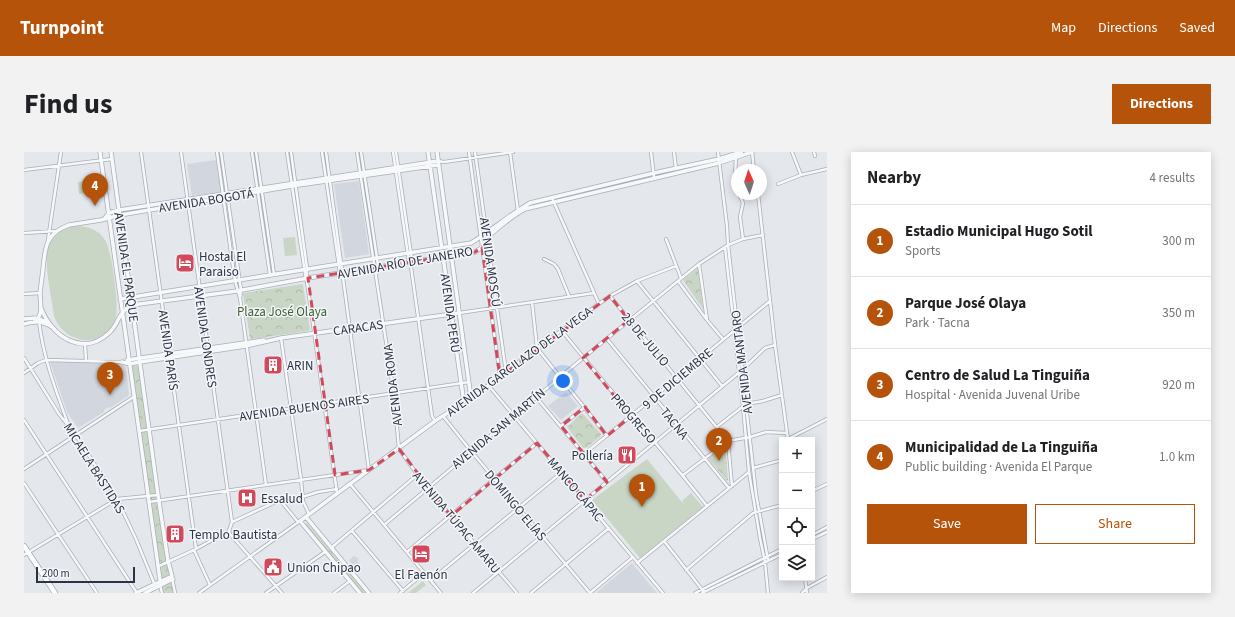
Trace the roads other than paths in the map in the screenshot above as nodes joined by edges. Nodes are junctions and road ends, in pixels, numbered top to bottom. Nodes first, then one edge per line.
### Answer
1 (62, 152) edge
2 (101, 152) edge
3 (111, 152) edge
4 (141, 152) edge
5 (181, 152) edge
6 (217, 152) edge
7 (221, 152) edge
8 (252, 152) edge
9 (256, 152) edge
10 (287, 152) edge
11 (291, 152) edge
12 (322, 152) edge
13 (326, 152) edge
14 (358, 152) edge
15 (362, 152) edge
16 (393, 152) edge
17 (396, 152) edge
18 (428, 152) edge
19 (437, 152) edge
20 (468, 152) edge
21 (475, 152) edge
22 (510, 152) edge
23 (513, 152) edge
24 (651, 152) edge
25 (674, 152) edge
26 (718, 152) edge
27 (741, 152) edge
28 (752, 152) edge
29 (792, 152) edge
30 (475, 157) junction
31 (736, 157) junction
32 (469, 158) junction
33 (112, 159) junction
34 (101, 160) junction
35 (719, 161) junction
36 (438, 163) junction
37 (736, 164) edge
38 (753, 164) edge
39 (430, 165) junction
40 (59, 166) junction
41 (397, 169) junction
42 (676, 169) junction
43 (827, 169) edge
44 (24, 170) edge
45 (363, 174) junction
46 (654, 175) junction
47 (801, 175) junction
48 (328, 180) junction
49 (294, 184) junction
50 (778, 184) dead end
51 (260, 190) junction
52 (225, 196) junction
53 (553, 200) junction
54 (742, 200) edge
55 (759, 200) edge
56 (188, 202) junction
57 (149, 208) junction
58 (120, 211) junction
59 (518, 211) junction
60 (109, 213) junction
61 (110, 217) junction
62 (104, 219) junction
63 (49, 231) junction
64 (56, 231) junction
65 (24, 233) edge
66 (487, 233) junction
67 (763, 235) junction
68 (481, 237) junction
69 (487, 238) junction
70 (666, 239) dead end
71 (743, 239) junction
72 (48, 240) junction
73 (726, 246) junction
74 (450, 247) junction
75 (482, 247) junction
76 (442, 249) junction
77 (409, 253) junction
78 (451, 255) junction
79 (443, 256) junction
80 (375, 258) junction
81 (544, 259) dead end
82 (410, 262) junction
83 (340, 263) junction
84 (699, 264) junction
85 (676, 266) junction
86 (376, 267) junction
87 (306, 269) junction
88 (342, 273) junction
89 (272, 274) junction
90 (492, 278) junction
91 (681, 278) junction
92 (486, 279) junction
93 (307, 280) junction
94 (237, 281) junction
95 (638, 281) junction
96 (678, 281) junction
97 (200, 287) junction
98 (239, 290) junction
99 (40, 293) junction
100 (160, 293) junction
101 (594, 293) junction
102 (24, 294) edge
103 (201, 296) junction
104 (570, 296) junction
105 (610, 296) junction
106 (131, 297) junction
107 (120, 299) junction
108 (161, 301) junction
109 (654, 301) junction
110 (770, 301) junction
111 (532, 302) junction
112 (599, 304) junction
113 (121, 305) junction
114 (131, 306) junction
115 (496, 306) junction
116 (41, 308) junction
117 (491, 308) junction
118 (122, 312) junction
119 (459, 313) junction
120 (451, 314) junction
121 (418, 319) junction
122 (24, 320) edge
123 (39, 320) junction
124 (629, 320) junction
125 (707, 320) junction
126 (116, 323) junction
127 (24, 324) edge
128 (50, 324) junction
129 (124, 324) junction
130 (384, 324) junction
131 (53, 328) junction
132 (349, 328) junction
133 (735, 329) junction
134 (562, 331) junction
135 (314, 333) junction
136 (281, 338) junction
137 (607, 338) junction
138 (723, 339) junction
139 (501, 340) junction
140 (495, 341) junction
141 (85, 344) junction
142 (246, 344) junction
143 (775, 345) junction
144 (537, 348) junction
145 (208, 350) junction
146 (169, 355) junction
147 (24, 358) edge
148 (583, 358) junction
149 (700, 359) junction
150 (46, 360) junction
151 (140, 360) junction
152 (86, 361) junction
153 (129, 361) junction
154 (122, 362) joint
155 (30, 368) junction
156 (740, 371) junction
157 (506, 372) junction
158 (24, 373) edge
159 (500, 376) junction
160 (560, 377) junction
161 (677, 378) junction
162 (469, 382) junction
163 (461, 383) junction
164 (488, 385) junction
165 (722, 386) junction
166 (428, 388) junction
167 (394, 394) junction
168 (782, 395) junction
169 (135, 396) junction
170 (536, 397) junction
171 (654, 397) junction
172 (471, 398) junction
173 (359, 399) junction
174 (464, 403) junction
175 (325, 404) junction
176 (700, 405) junction
177 (745, 405) junction
178 (584, 407) junction
179 (291, 408) junction
180 (256, 414) junction
181 (444, 416) junction
182 (514, 416) junction
183 (632, 416) junction
184 (827, 419) edge
185 (24, 420) edge
186 (217, 420) junction
187 (435, 422) junction
188 (676, 424) junction
189 (69, 426) junction
190 (180, 426) junction
191 (561, 426) junction
192 (718, 426) junction
193 (150, 430) junction
194 (139, 431) junction
195 (787, 433) junction
196 (75, 434) junction
197 (606, 436) junction
198 (748, 437) junction
199 (788, 437) edge
200 (794, 437) edge
201 (728, 441) junction
202 (655, 442) junction
203 (537, 443) junction
204 (399, 449) junction
205 (471, 451) junction
206 (46, 454) junction
207 (584, 454) junction
208 (704, 458) junction
209 (779, 461) edge
210 (753, 468) junction
211 (24, 469) edge
212 (369, 470) junction
213 (562, 472) junction
214 (749, 472) junction
215 (335, 475) junction
216 (417, 475) junction
217 (683, 475) junction
218 (301, 479) junction
219 (494, 480) junction
220 (607, 482) junction
221 (24, 483) edge
222 (350, 484) junction
223 (827, 484) edge
224 (266, 485) junction
225 (732, 486) junction
226 (427, 488) junction
227 (729, 488) junction
228 (815, 490) edge
229 (227, 491) junction
230 (337, 491) junction
231 (158, 495) junction
232 (148, 496) junction
233 (189, 496) junction
234 (302, 497) junction
235 (117, 499) junction
236 (159, 500) junction
237 (280, 500) junction
238 (586, 500) junction
239 (148, 502) junction
240 (707, 506) junction
241 (779, 506) edge
242 (519, 508) junction
243 (758, 511) junction
244 (373, 512) junction
245 (755, 512) junction
246 (87, 516) junction
247 (308, 516) junction
248 (451, 516) junction
249 (232, 522) junction
250 (299, 522) junction
251 (384, 525) junction
252 (609, 528) junction
253 (827, 528) edge
254 (229, 531) junction
255 (352, 531) junction
256 (827, 532) edge
257 (58, 534) junction
258 (815, 534) edge
259 (542, 536) junction
260 (815, 538) edge
261 (664, 541) junction
262 (474, 544) junction
263 (24, 546) edge
264 (331, 548) junction
265 (195, 549) junction
266 (779, 550) edge
267 (325, 552) junction
268 (407, 552) junction
269 (26, 554) edge
270 (779, 555) edge
271 (250, 557) junction
272 (633, 557) junction
273 (766, 557) junction
274 (767, 561) junction
275 (169, 562) junction
276 (637, 563) junction
277 (566, 564) junction
278 (159, 566) junction
279 (686, 570) junction
280 (498, 572) junction
281 (424, 573) junction
282 (172, 578) junction
283 (827, 578) edge
284 (431, 580) junction
285 (350, 581) junction
286 (806, 581) edge
287 (154, 583) junction
288 (160, 583) junction
289 (210, 585) junction
290 (276, 586) junction
291 (807, 588) junction
292 (701, 589) junction
293 (204, 592) edge
294 (402, 592) edge
295 (55, 593) edge
296 (96, 593) edge
297 (137, 593) edge
298 (145, 593) edge
299 (162, 593) edge
300 (175, 593) edge
301 (199, 593) edge
302 (266, 593) edge
303 (282, 593) edge
304 (334, 593) edge
305 (360, 593) edge
306 (369, 593) edge
307 (441, 593) edge
308 (473, 593) edge
309 (517, 593) edge
310 (531, 593) edge
311 (590, 593) edge
312 (663, 593) edge
313 (695, 593) edge
314 (703, 593) edge
315 (768, 593) edge
316 (802, 593) edge
317 (807, 593) edge

1 - 40 street
2 - 34 street, AVENIDA EL PARQUE
3 - 33 street, AVENIDA EL PARQUE
4 - 57 street, AVENIDA PARÍS
5 - 56 street, AVENIDA LONDRES
6 - 52 street
7 - 52 street
8 - 51 street
9 - 51 street
10 - 49 street
11 - 49 street
12 - 48 street
13 - 48 street
14 - 45 street, AVENIDA ROMA
15 - 45 street, AVENIDA ROMA
16 - 41 street
17 - 41 street
18 - 39 street, AVENIDA PERÚ
19 - 36 street, AVENIDA PERÚ
20 - 32 street, AVENIDA MOSCÚ
21 - 30 street, AVENIDA MOSCÚ
22 - 23 street
22 - 30 street
22 - 59 street
24 - 46 street
25 - 42 street
26 - 35 street
27 - 35 street, AVENIDA RÍO DE JANEIRO
28 - 31 street, AVENIDA RÍO DE JANEIRO
28 - 38 street
29 - 47 street
30 - 32 street
30 - 66 street, AVENIDA MOSCÚ
31 - 35 street, AVENIDA RÍO DE JANEIRO
31 - 37 street
32 - 36 street
32 - 68 street, AVENIDA MOSCÚ
33 - 34 street
33 - 58 street, AVENIDA EL PARQUE
34 - 40 street
34 - 60 street, AVENIDA EL PARQUE
35 - 42 street, AVENIDA RÍO DE JANEIRO
35 - 46 street, AVENIDA RÍO DE JANEIRO
35 - 73 street
36 - 39 street, AVENIDA BOGOTÁ
36 - 74 street, AVENIDA PERÚ
39 - 41 street, AVENIDA BOGOTÁ
39 - 76 street, AVENIDA PERÚ
40 - 44 street
40 - 63 street
41 - 45 street, AVENIDA BOGOTÁ
41 - 77 street
42 - 46 street, AVENIDA RÍO DE JANEIRO
43 - 47 street
45 - 48 street, AVENIDA BOGOTÁ
45 - 80 street, AVENIDA ROMA
46 - 53 street, AVENIDA RÍO DE JANEIRO
47 - 50 street
48 - 49 street, AVENIDA BOGOTÁ
48 - 83 street
49 - 51 street, AVENIDA BOGOTÁ
49 - 87 street
51 - 52 street, AVENIDA BOGOTÁ
51 - 89 street
52 - 56 street, AVENIDA BOGOTÁ
52 - 94 street
53 - 59 street, AVENIDA RÍO DE JANEIRO
53 - 101 street
54 - 71 street
55 - 67 street
56 - 57 street, AVENIDA BOGOTÁ
56 - 97 street, AVENIDA LONDRES
57 - 58 street, AVENIDA BOGOTÁ
57 - 100 street, AVENIDA PARÍS
58 - 60 street
58 - 61 street, AVENIDA BOGOTÁ
58 - 106 street, AVENIDA EL PARQUE
59 - 66 street, AVENIDA RÍO DE JANEIRO
59 - 69 street, AVENIDA RÍO DE JANEIRO
60 - 61 street, AVENIDA EL PARQUE
60 - 62 street
61 - 62 street, AVENIDA BOGOTÁ
61 - 107 street, AVENIDA EL PARQUE
62 - 64 street, AVENIDA BOGOTÁ
63 - 64 street
63 - 65 street
63 - 72 street
64 - 72 street, AVENIDA BOGOTÁ
66 - 68 street, AVENIDA RÍO DE JANEIRO
66 - 69 street, AVENIDA MOSCÚ
67 - 71 street, AVENIDA SAN MARTÍN
67 - 110 street
68 - 74 street, AVENIDA RÍO DE JANEIRO
68 - 75 street, AVENIDA MOSCÚ
69 - 75 street, AVENIDA RÍO DE JANEIRO
69 - 90 street, AVENIDA MOSCÚ
70 - 85 street
71 - 73 street, AVENIDA SAN MARTÍN
72 - 99 street
73 - 84 street, AVENIDA SAN MARTÍN
73 - 133 street
74 - 76 street, AVENIDA RÍO DE JANEIRO
74 - 78 street, AVENIDA PERÚ
75 - 78 street, AVENIDA RÍO DE JANEIRO
75 - 92 street, AVENIDA MOSCÚ
76 - 77 street, AVENIDA RÍO DE JANEIRO
76 - 79 street, AVENIDA PERÚ
77 - 80 street, AVENIDA RÍO DE JANEIRO
77 - 82 street
78 - 79 street, AVENIDA RÍO DE JANEIRO
78 - 119 street, AVENIDA PERÚ
79 - 82 street, AVENIDA RÍO DE JANEIRO
79 - 120 street, AVENIDA PERÚ
80 - 83 street, AVENIDA RÍO DE JANEIRO
80 - 86 street, AVENIDA ROMA
81 - 104 street
82 - 86 street, AVENIDA RÍO DE JANEIRO
82 - 121 street
83 - 87 street, AVENIDA RÍO DE JANEIRO
83 - 88 street
84 - 91 street, AVENIDA SAN MARTÍN
84 - 125 street
85 - 91 street
85 - 95 street, AVENIDA GARCILAZO DE LA VEGA
86 - 88 street, AVENIDA RÍO DE JANEIRO
86 - 130 street, AVENIDA ROMA
87 - 89 street, AVENIDA RÍO DE JANEIRO
87 - 93 street
88 - 93 street, AVENIDA RÍO DE JANEIRO
88 - 132 street
89 - 94 street, AVENIDA RÍO DE JANEIRO
90 - 92 street
90 - 115 street, AVENIDA MOSCÚ
91 - 96 street, AVENIDA SAN MARTÍN
92 - 117 street, AVENIDA MOSCÚ
93 - 98 street, AVENIDA RÍO DE JANEIRO
93 - 135 street
94 - 97 street, AVENIDA RÍO DE JANEIRO
94 - 98 street
95 - 105 street, AVENIDA GARCILAZO DE LA VEGA
95 - 109 street
96 - 109 street, AVENIDA SAN MARTÍN
96 - 125 street
97 - 100 street, AVENIDA RÍO DE JANEIRO
97 - 103 street, AVENIDA LONDRES
98 - 103 street, AVENIDA RÍO DE JANEIRO
98 - 142 street
99 - 102 street
99 - 116 street
100 - 106 street, AVENIDA RÍO DE JANEIRO
100 - 108 street, AVENIDA PARÍS
101 - 104 street, CARACAS
101 - 112 street
103 - 108 street, AVENIDA RÍO DE JANEIRO
103 - 145 street, AVENIDA LONDRES
104 - 111 street, CARACAS
105 - 112 street, AVENIDA GARCILAZO DE LA VEGA
105 - 124 street, 28 DE JULIO
106 - 107 street, AVENIDA RÍO DE JANEIRO
106 - 114 street, AVENIDA EL PARQUE
107 - 113 street, AVENIDA EL PARQUE
108 - 114 street, AVENIDA RÍO DE JANEIRO
108 - 146 street, AVENIDA PARÍS
109 - 124 street, AVENIDA SAN MARTÍN
109 - 149 street
110 - 133 street, 9 DE DICIEMBRE
110 - 143 street
111 - 115 street, CARACAS
111 - 144 street
112 - 134 street, AVENIDA GARCILAZO DE LA VEGA
113 - 114 street
113 - 118 street, AVENIDA EL PARQUE
114 - 118 street
114 - 151 street, AVENIDA EL PARQUE
115 - 117 street, CARACAS
115 - 139 street, AVENIDA MOSCÚ
116 - 123 street
116 - 128 street
117 - 119 street, CARACAS
117 - 140 street, AVENIDA MOSCÚ
118 - 126 street
118 - 129 street, AVENIDA EL PARQUE
119 - 120 street, CARACAS
119 - 162 street, AVENIDA PERÚ
120 - 121 street, CARACAS
120 - 163 street, AVENIDA PERÚ
121 - 130 street, CARACAS
121 - 166 street
122 - 123 street
123 - 127 street
123 - 128 street
123 - 131 street
123 - 150 street
124 - 137 street, AVENIDA SAN MARTÍN
124 - 161 street, 28 DE JULIO
125 - 138 street
126 - 129 street
126 - 141 street
128 - 131 street
129 - 153 street, AVENIDA EL PARQUE
130 - 132 street, CARACAS
130 - 167 street, AVENIDA ROMA
131 - 141 street
132 - 135 street, CARACAS
132 - 173 street
133 - 138 street, 9 DE DICIEMBRE
133 - 156 street
134 - 144 street, AVENIDA GARCILAZO DE LA VEGA
134 - 148 street, PROGRESO
135 - 136 street, CARACAS
135 - 175 street
136 - 142 street, CARACAS
136 - 179 street
137 - 148 street, AVENIDA SAN MARTÍN
137 - 171 street, TACNA
138 - 149 street, 9 DE DICIEMBRE
139 - 140 street
139 - 157 street, AVENIDA MOSCÚ
140 - 159 street, AVENIDA MOSCÚ
141 - 152 street
142 - 145 street, CARACAS
142 - 180 street
143 - 156 street
143 - 168 street
144 - 157 street, AVENIDA GARCILAZO DE LA VEGA
144 - 160 street
145 - 146 street, CARACAS
145 - 186 street, AVENIDA LONDRES
146 - 151 street, CARACAS
146 - 190 street, AVENIDA PARÍS
147 - 155 street, MICAELA BASTIDAS
148 - 160 street, AVENIDA SAN MARTÍN
148 - 183 street, PROGRESO
149 - 161 street, 9 DE DICIEMBRE
149 - 165 street
150 - 152 street
150 - 155 street
150 - 189 street
151 - 153 street, CARACAS
151 - 193 street, AVENIDA EL PARQUE
152 - 154 street
153 - 154 street, CARACAS
153 - 169 street, AVENIDA EL PARQUE
155 - 158 street
155 - 189 street, MICAELA BASTIDAS
156 - 165 street
156 - 177 street
157 - 159 street, AVENIDA GARCILAZO DE LA VEGA
159 - 164 street, AVENIDA GARCILAZO DE LA VEGA
160 - 170 street, AVENIDA SAN MARTÍN
160 - 178 street
161 - 171 street, 9 DE DICIEMBRE
161 - 176 street, 28 DE JULIO
162 - 163 street, AVENIDA BUENOS AIRES
162 - 172 street, AVENIDA PERÚ
163 - 166 street, AVENIDA BUENOS AIRES
163 - 174 street, AVENIDA PERÚ
164 - 172 street, AVENIDA GARCILAZO DE LA VEGA
164 - 182 street, MANCO CÁPAC
165 - 176 street
166 - 167 street, AVENIDA BUENOS AIRES
166 - 187 street
167 - 173 street, AVENIDA BUENOS AIRES
167 - 204 street, AVENIDA ROMA
168 - 177 street
168 - 195 street
169 - 194 street, AVENIDA EL PARQUE
169 - 196 street
170 - 182 street, AVENIDA SAN MARTÍN
170 - 191 street
171 - 183 street, 9 DE DICIEMBRE
171 - 188 street, TACNA
172 - 174 street, AVENIDA GARCILAZO DE LA VEGA
173 - 175 street, AVENIDA BUENOS AIRES
173 - 212 street
174 - 181 street, AVENIDA GARCILAZO DE LA VEGA
175 - 179 street, AVENIDA BUENOS AIRES
175 - 215 street
176 - 188 street
176 - 192 street, 28 DE JULIO
177 - 192 street
177 - 198 street
178 - 191 street
178 - 197 street
179 - 180 street, AVENIDA BUENOS AIRES
179 - 218 street
180 - 186 street, AVENIDA BUENOS AIRES
180 - 224 street
181 - 187 street, AVENIDA GARCILAZO DE LA VEGA
181 - 205 street, DOMINGO ELÍAS
182 - 203 street, MANCO CÁPAC
182 - 205 street, AVENIDA SAN MARTÍN
183 - 197 street, 9 DE DICIEMBRE
183 - 202 street, PROGRESO
184 - 200 street
185 - 206 street
186 - 190 street, AVENIDA BUENOS AIRES
186 - 229 street, AVENIDA LONDRES
187 - 204 street, AVENIDA GARCILAZO DE LA VEGA
188 - 202 street
188 - 208 street, TACNA
189 - 196 street, MICAELA BASTIDAS
190 - 193 street, AVENIDA BUENOS AIRES
190 - 233 street, AVENIDA PARÍS
191 - 207 street
192 - 201 street, 28 DE JULIO
193 - 194 street, AVENIDA BUENOS AIRES
193 - 231 street, AVENIDA EL PARQUE
194 - 232 street, AVENIDA EL PARQUE
195 - 198 street
195 - 199 street
196 - 206 street
196 - 235 street, MICAELA BASTIDAS
197 - 207 street, 9 DE DICIEMBRE
198 - 201 street
198 - 210 street
198 - 214 street
201 - 208 street
201 - 225 street, 28 DE JULIO
202 - 217 street, PROGRESO
202 - 220 street
203 - 213 street, MANCO CÁPAC
203 - 219 street
204 - 212 street, AVENIDA GARCILAZO DE LA VEGA
204 - 216 street, AVENIDA TÚPAC AMARU
205 - 219 street, DOMINGO ELÍAS
205 - 226 street, AVENIDA SAN MARTÍN
206 - 211 street
206 - 246 street
207 - 220 street
208 - 217 street
208 - 227 street, TACNA
209 - 210 street
210 - 243 street
212 - 215 street
212 - 222 street, AVENIDA GARCILAZO DE LA VEGA
213 - 238 street, MANCO CÁPAC
213 - 242 street
214 - 225 street
214 - 245 street
215 - 218 street
215 - 230 street
216 - 226 street, AVENIDA TÚPAC AMARU
216 - 244 street
217 - 240 street, PROGRESO
218 - 224 street
218 - 234 street
219 - 242 street, DOMINGO ELÍAS
219 - 248 street
220 - 238 street
221 - 257 street
222 - 230 street, AVENIDA GARCILAZO DE LA VEGA
222 - 244 street
223 - 228 street
224 - 229 street
225 - 227 street
226 - 248 street, AVENIDA TÚPAC AMARU
226 - 251 street, AVENIDA SAN MARTÍN
227 - 240 street
229 - 233 street
229 - 249 street, AVENIDA LONDRES
230 - 234 street
230 - 247 street, AVENIDA GARCILAZO DE LA VEGA
231 - 232 street
231 - 236 street, AVENIDA EL PARQUE
232 - 235 street
232 - 239 street, AVENIDA EL PARQUE
233 - 236 street
233 - 265 street, AVENIDA PARÍS
234 - 237 street
234 - 247 street
235 - 246 street
235 - 287 street, MICAELA BASTIDAS
236 - 239 street
236 - 275 street, AVENIDA EL PARQUE
237 - 249 street
237 - 250 street
238 - 252 street, MANCO CÁPAC
238 - 259 street
239 - 278 street, AVENIDA EL PARQUE
240 - 261 street
241 - 243 street
242 - 259 street, DOMINGO ELÍAS
242 - 262 street
243 - 245 street
243 - 273 street
244 - 251 street
244 - 255 street
245 - 273 street
245 - 279 street
246 - 257 street
246 - 297 street
247 - 250 street
247 - 264 street
248 - 262 street, AVENIDA TÚPAC AMARU
248 - 268 street
249 - 254 street
250 - 267 street
250 - 271 street
251 - 268 street
252 - 272 street, MANCO CÁPAC
252 - 277 street
253 - 258 street
254 - 265 street
254 - 271 street
255 - 264 street
255 - 294 street
256 - 260 street
257 - 269 street
257 - 296 street
259 - 277 street, DOMINGO ELÍAS
259 - 280 street
261 - 276 street
261 - 279 street
262 - 280 street, AVENIDA TÚPAC AMARU
262 - 284 street
263 - 269 main road
264 - 306 street
265 - 275 street
265 - 289 street, AVENIDA PARÍS
266 - 273 street
267 - 285 street
267 - 290 street
268 - 281 street
269 - 295 main road
270 - 274 street
271 - 289 street
271 - 290 street
272 - 276 street, MANCO CÁPAC
272 - 311 street
273 - 274 street
273 - 292 street
274 - 314 street
274 - 315 street
275 - 278 street
275 - 282 street, AVENIDA EL PARQUE
276 - 312 street, MANCO CÁPAC
277 - 310 street
277 - 311 street, DOMINGO ELÍAS
278 - 288 street, AVENIDA EL PARQUE
279 - 292 street
280 - 308 street
280 - 309 street, AVENIDA TÚPAC AMARU
281 - 284 street
281 - 294 street
282 - 288 street
282 - 300 street
283 - 291 street
284 - 307 street
285 - 304 street
285 - 305 street
286 - 291 street
287 - 288 street
287 - 297 street
288 - 298 street
288 - 299 street
289 - 293 street
290 - 302 street
290 - 303 street
291 - 316 street
291 - 317 street
292 - 313 street
292 - 314 street
293 - 301 street

